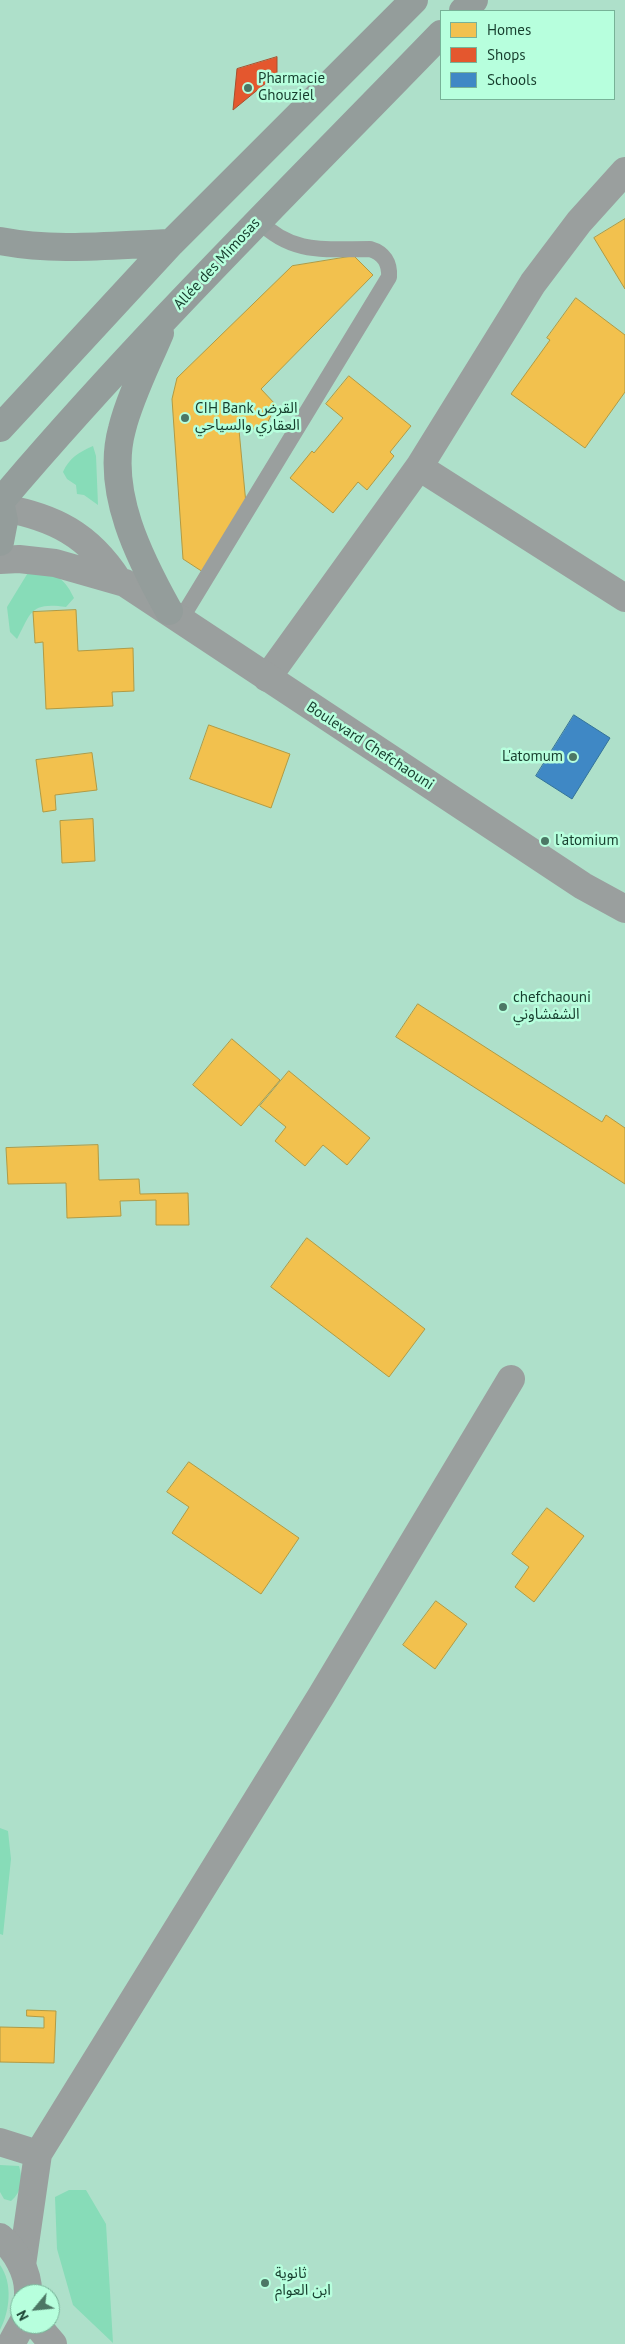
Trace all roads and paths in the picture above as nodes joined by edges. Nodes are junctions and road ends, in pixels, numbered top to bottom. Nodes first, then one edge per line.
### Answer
1 (414, 0) edge
2 (474, 0) edge
3 (464, 10) edge
4 (440, 35) edge
5 (625, 171) edge
6 (258, 220) junction
7 (0, 241) edge
8 (170, 243) junction
9 (164, 320) junction
10 (0, 428) edge
11 (419, 467) junction
12 (1, 504) edge
13 (0, 542) edge
14 (0, 560) edge
15 (118, 580) junction
16 (625, 598) edge
17 (175, 615) junction
18 (267, 678) junction
19 (625, 909) edge
20 (511, 1379) dead end
21 (0, 2142) edge
22 (38, 2154) junction
23 (0, 2237) edge
24 (22, 2264) junction
25 (26, 2284) edge
26 (44, 2334) edge
27 (53, 2344) edge

1 - 8 main road
2 - 3 main road
4 - 6 main road, Allée des Mimosas
5 - 11 street
6 - 9 main road, Allée des Mimosas
6 - 17 lane
7 - 8 main road
8 - 10 main road
9 - 12 main road, Allée des Mimosas
9 - 17 main road
11 - 16 street
11 - 18 street
12 - 13 main road
12 - 15 street, Boulevard Chefchaouni
14 - 15 street, Boulevard Chefchaouni
15 - 17 street, Boulevard Chefchaouni
17 - 18 street, Boulevard Chefchaouni
18 - 19 street, Boulevard Chefchaouni
20 - 22 street
21 - 22 street
22 - 24 street
23 - 24 street
24 - 25 street
26 - 27 street

